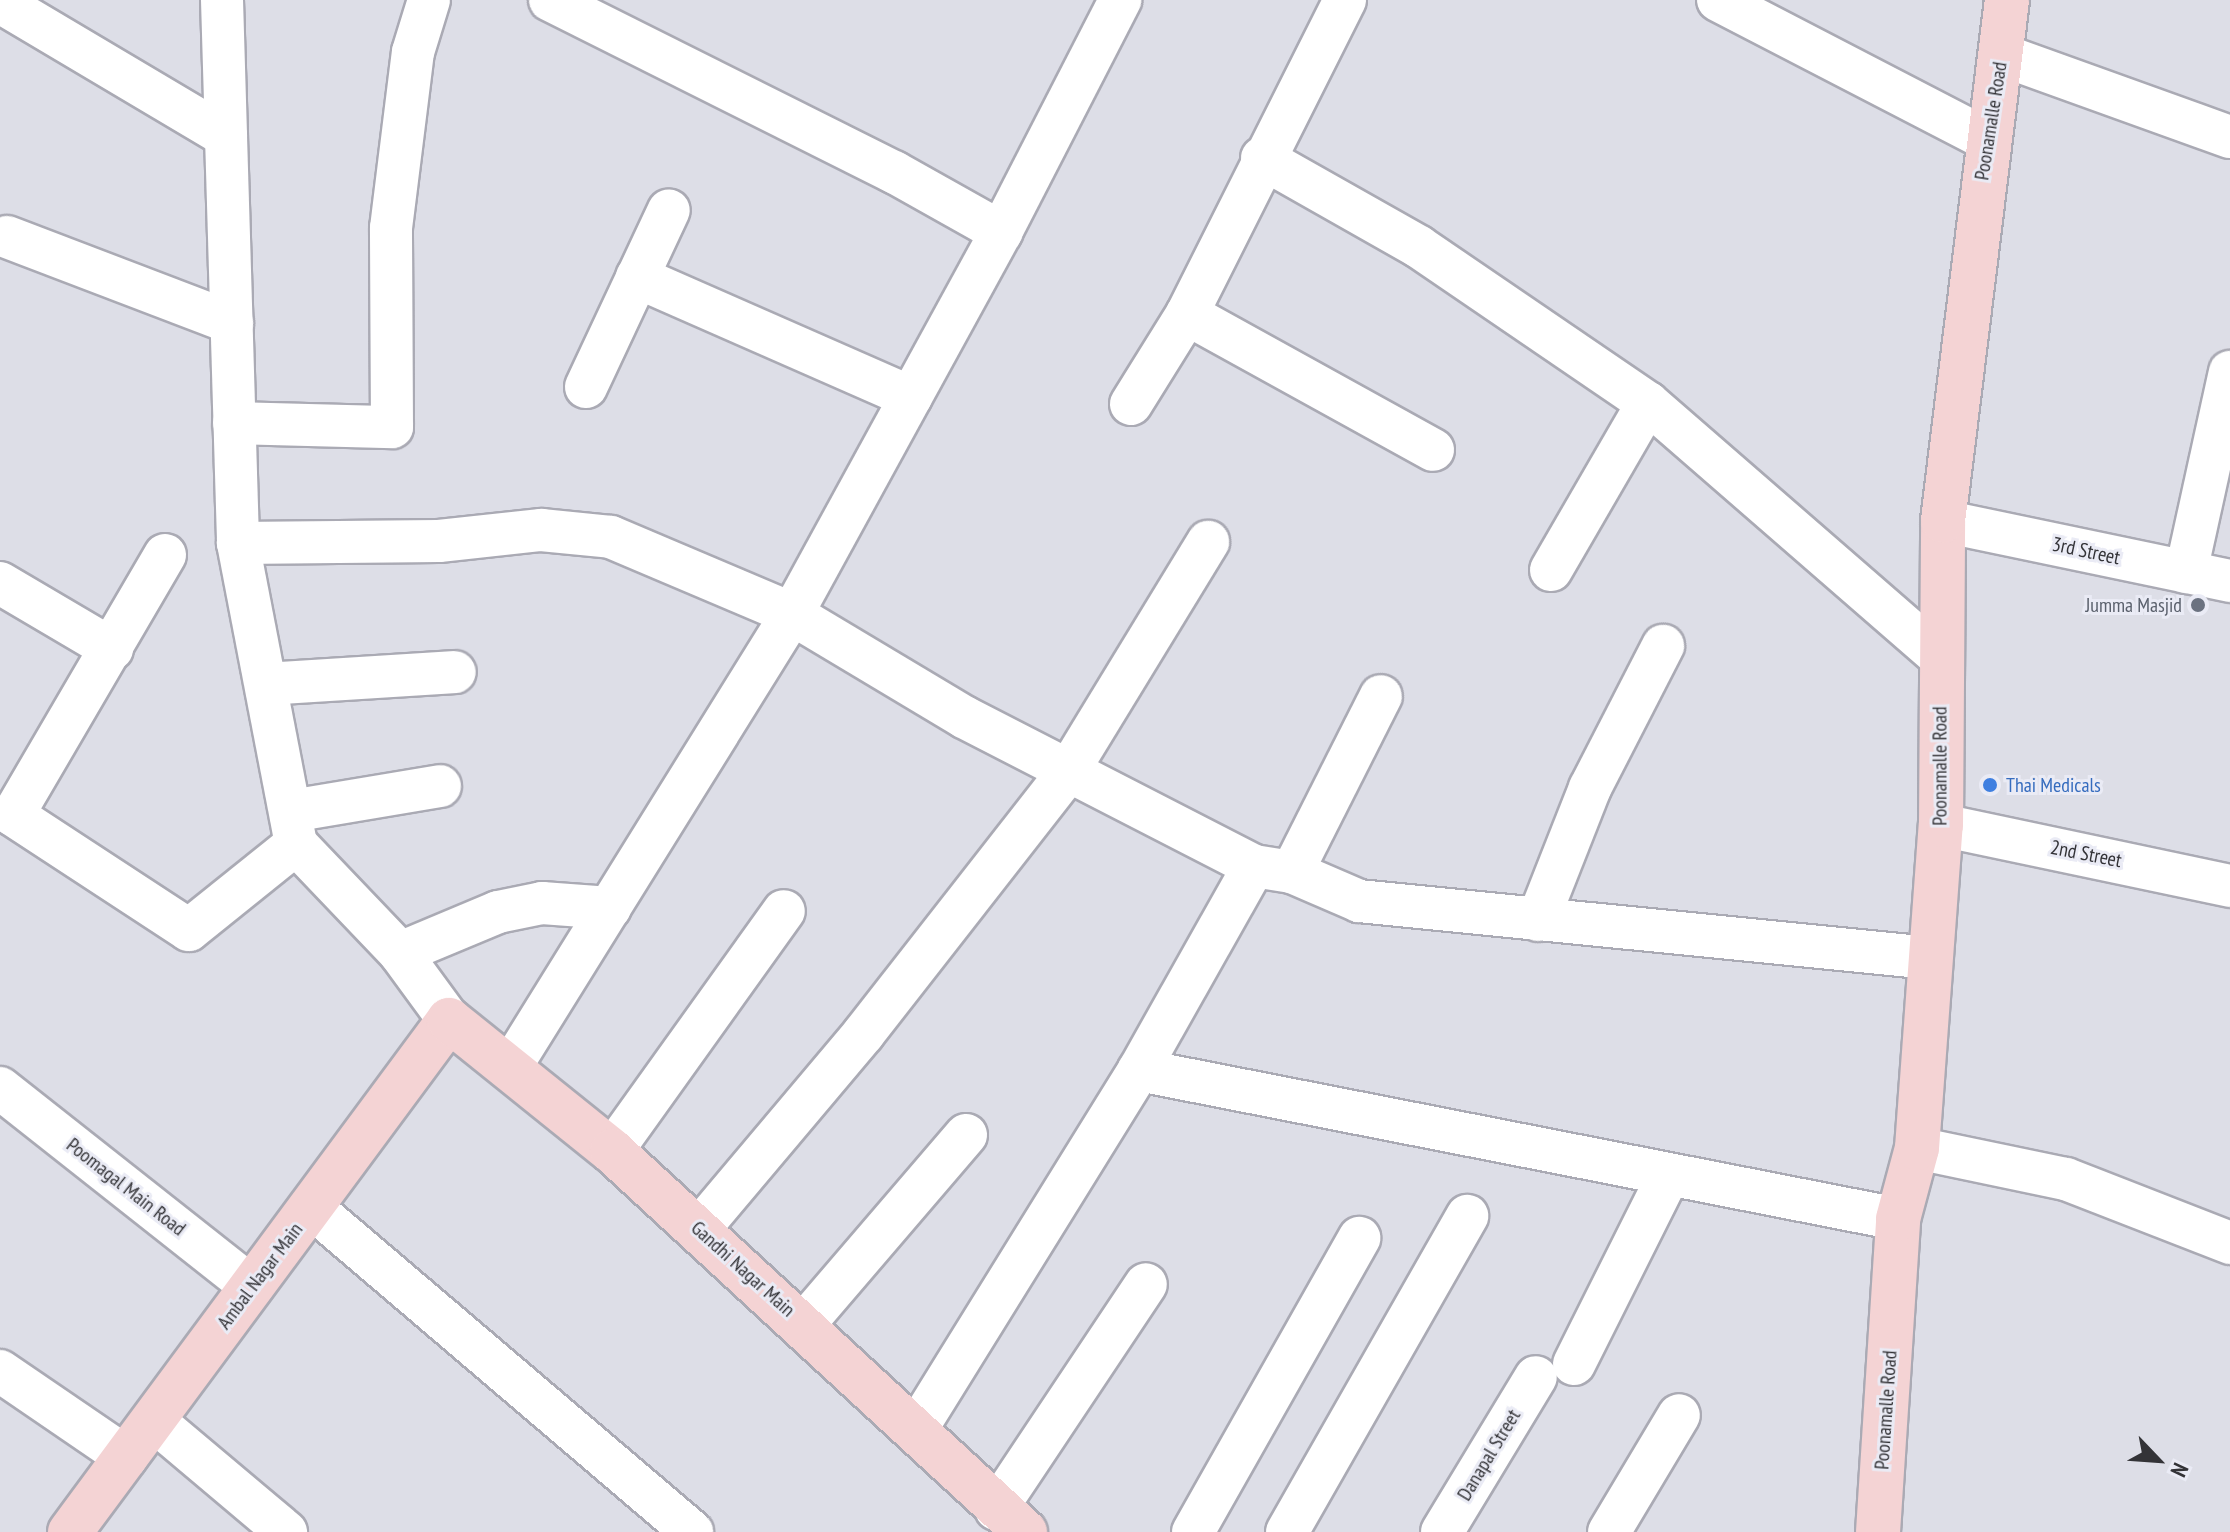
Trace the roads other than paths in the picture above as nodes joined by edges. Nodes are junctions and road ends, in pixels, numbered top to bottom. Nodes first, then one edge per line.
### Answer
1 (222, 0) edge
2 (429, 0) edge
3 (550, 0) edge
4 (1120, 0) edge
5 (1345, 0) edge
6 (1718, 0) edge
7 (2007, 0) edge
8 (0, 2) edge
9 (2002, 55) junction
10 (226, 136) junction
11 (2230, 137) edge
12 (1986, 139) junction
13 (1262, 158) junction
14 (669, 210) dead end
15 (1001, 232) junction
16 (7, 237) dead end
17 (637, 277) junction
18 (1187, 314) junction
19 (232, 323) junction
20 (2230, 372) edge
21 (586, 387) dead end
22 (911, 397) junction
23 (1648, 403) junction
24 (1131, 404) dead end
25 (234, 423) junction
26 (1433, 450) dead end
27 (1943, 521) junction
28 (1208, 542) dead end
29 (238, 543) junction
30 (165, 555) dead end
31 (1551, 570) dead end
32 (2186, 572) junction
33 (2230, 581) edge
34 (0, 583) edge
35 (792, 614) junction
36 (1663, 646) dead end
37 (112, 649) junction
38 (1939, 656) junction
39 (455, 672) dead end
40 (266, 684) junction
41 (1381, 696) dead end
42 (1067, 773) junction
43 (440, 786) dead end
44 (1941, 825) junction
45 (294, 827) junction
46 (1273, 869) junction
47 (2230, 886) edge
48 (610, 908) junction
49 (784, 911) dead end
50 (1538, 920) junction
51 (400, 953) junction
52 (1930, 958) junction
53 (449, 1020) junction
54 (511, 1066) junction
55 (1139, 1070) junction
56 (0, 1088) edge
57 (966, 1135) dead end
58 (1917, 1148) junction
59 (612, 1151) junction
60 (1668, 1176) junction
61 (311, 1207) junction
62 (1467, 1216) dead end
63 (1898, 1219) junction
64 (699, 1229) junction
65 (1359, 1238) dead end
66 (2230, 1243) edge
67 (1146, 1284) dead end
68 (252, 1287) junction
69 (804, 1324) junction
70 (0, 1371) edge
71 (1679, 1415) dead end
72 (153, 1420) junction
73 (917, 1428) junction
74 (126, 1457) junction
75 (1010, 1521) edge
76 (70, 1532) edge
77 (286, 1532) edge
78 (692, 1532) edge
79 (1193, 1532) edge
80 (1287, 1532) edge
81 (1442, 1532) edge
82 (1609, 1532) edge
83 (1878, 1532) edge

1 - 10 street
2 - 25 street
3 - 15 street
4 - 15 street
5 - 13 street
6 - 12 street
7 - 9 street, Poonamalle Road
8 - 10 street
9 - 11 street
9 - 12 street, Poonamalle Road
10 - 19 street
12 - 27 street, Poonamalle Road
13 - 18 street
13 - 23 street
14 - 17 street
15 - 22 street
16 - 19 street
17 - 21 street
17 - 22 street
18 - 24 street
18 - 26 street
19 - 25 street
20 - 32 street
22 - 35 street
23 - 31 street
23 - 38 street
25 - 29 street
27 - 32 street, 3rd Street
27 - 38 street, Poonamalle Road
28 - 42 street
29 - 35 street
29 - 40 street
30 - 37 street
32 - 33 street, 3rd Street
34 - 37 street
35 - 42 street
35 - 48 street
36 - 50 street
37 - 45 street
38 - 44 street, Poonamalle Road
39 - 40 street
40 - 45 street
41 - 46 street
42 - 46 street
42 - 64 street
43 - 45 street
44 - 47 street, 2nd Street
44 - 52 street, Poonamalle Road
45 - 51 street
46 - 50 street
46 - 55 street
48 - 51 street
48 - 54 street
49 - 59 street
50 - 52 street
51 - 53 street
52 - 58 street, Poonamalle Road
53 - 54 street, Gandhi Nagar Main
53 - 61 street, Ambal Nagar Main
54 - 59 street, Gandhi Nagar Main
55 - 60 street
55 - 73 street
56 - 68 street, Poomagal Main Road
57 - 69 street
58 - 63 street, Poonamalle Road
58 - 66 street
59 - 64 street, Gandhi Nagar Main
60 - 63 street
60 - 81 street, Danapal Street
61 - 68 street, Ambal Nagar Main
61 - 78 street
62 - 80 street
63 - 83 street, Poonamalle Road
64 - 69 street, Gandhi Nagar Main
65 - 79 street
67 - 75 street
68 - 72 street, Ambal Nagar Main
69 - 73 street, Gandhi Nagar Main
70 - 74 street
71 - 82 street
72 - 74 street, Ambal Nagar Main
72 - 77 street
73 - 75 street, Gandhi Nagar Main
74 - 76 street, Ambal Nagar Main

